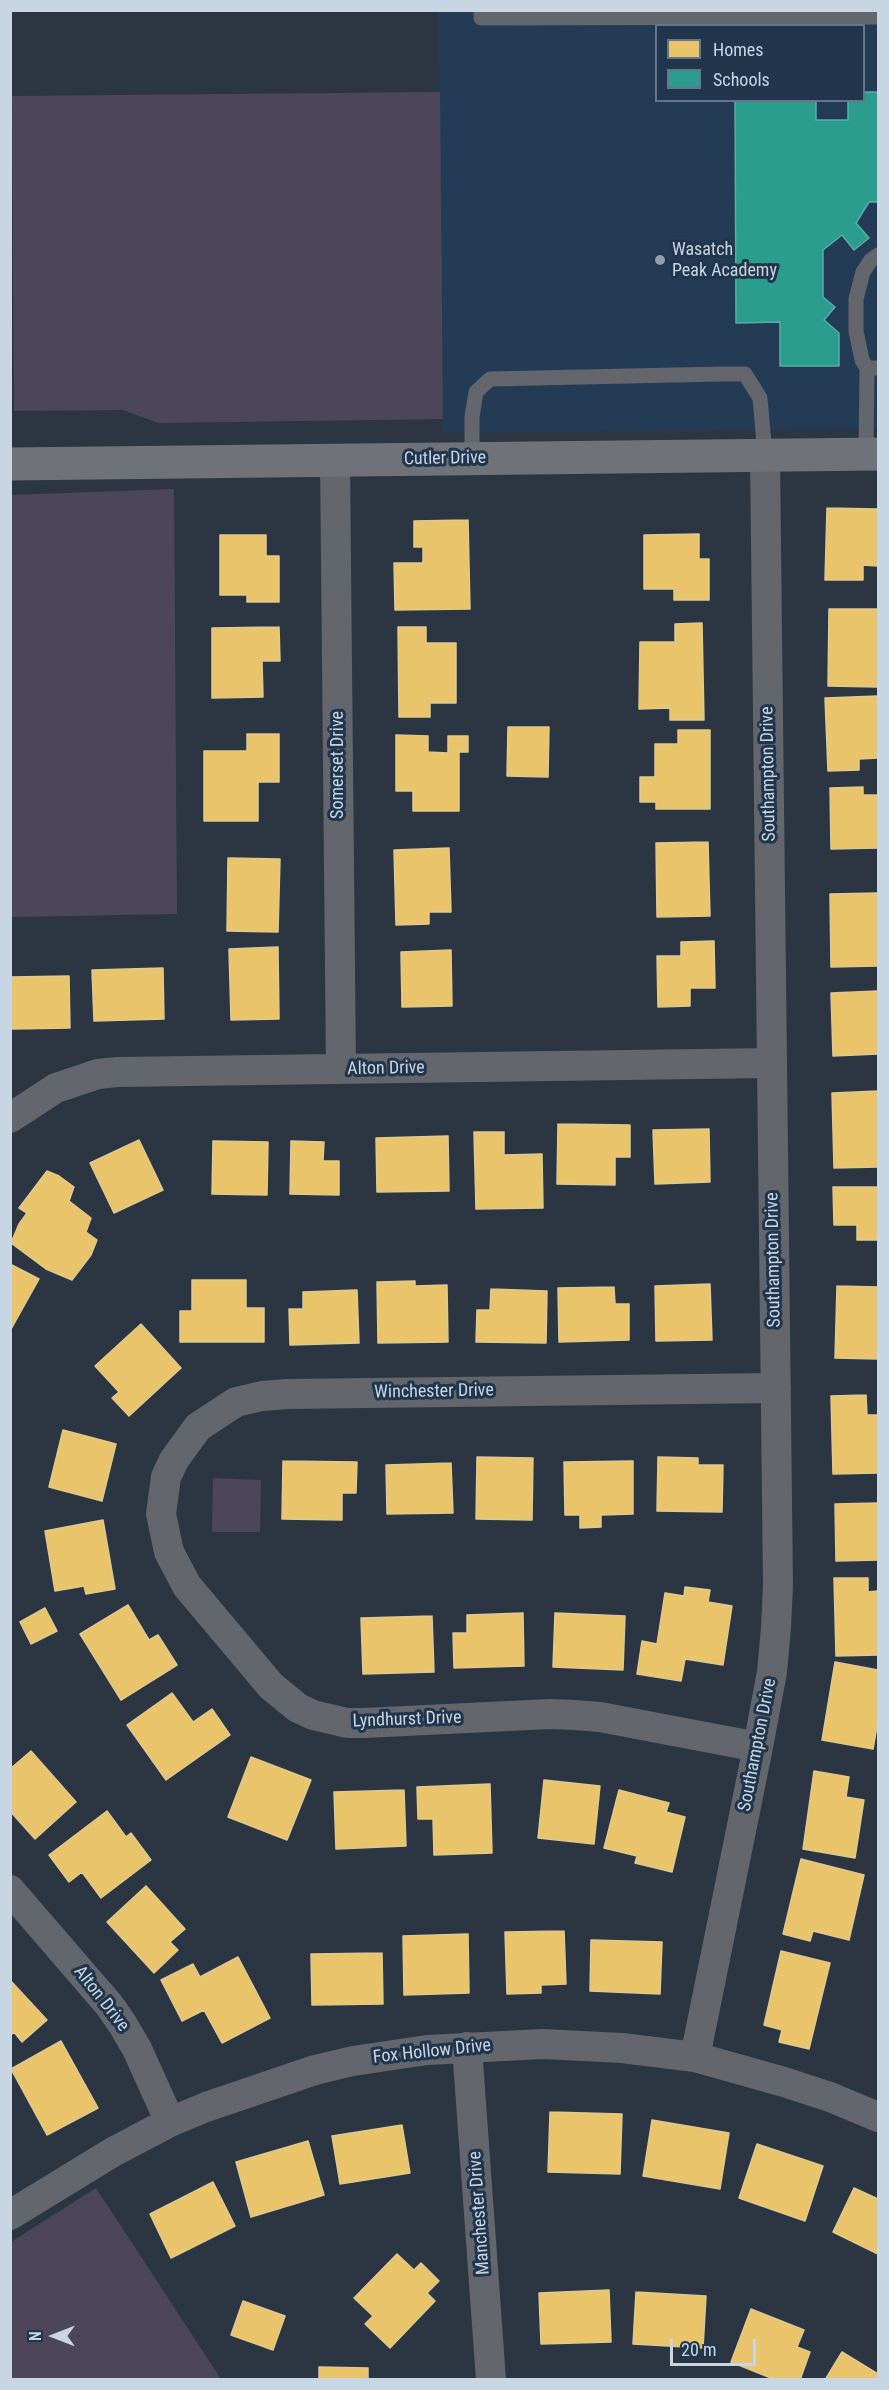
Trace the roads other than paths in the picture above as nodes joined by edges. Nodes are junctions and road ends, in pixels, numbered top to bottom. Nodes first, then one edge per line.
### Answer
1 (481, 10) edge
2 (756, 14) edge
3 (879, 17) edge
4 (879, 255) edge
5 (873, 368) edge
6 (872, 454) edge
7 (765, 455) junction
8 (472, 459) junction
9 (335, 460) junction
10 (10, 464) edge
11 (772, 1063) junction
12 (341, 1069) junction
13 (10, 1118) edge
14 (776, 1388) junction
15 (161, 1514) joint
16 (758, 1747) junction
17 (10, 1890) edge
18 (467, 2047) junction
19 (695, 2057) junction
20 (879, 2117) edge
21 (170, 2122) junction
22 (10, 2216) edge
23 (491, 2379) edge

1 - 2 lane
2 - 3 lane
4 - 5 lane
5 - 6 lane
6 - 7 street, Cutler Drive
7 - 8 street, Cutler Drive
7 - 8 lane
7 - 11 street, Southampton Drive
8 - 9 street, Cutler Drive
9 - 10 street, Cutler Drive
9 - 12 street, Somerset Drive
11 - 12 street, Alton Drive
11 - 14 street, Southampton Drive
12 - 13 street, Alton Drive
14 - 15 street, Winchester Drive
14 - 16 street, Southampton Drive
15 - 16 street, Lyndhurst Drive
16 - 19 street, Southampton Drive
17 - 21 street, Alton Drive
18 - 19 street, Fox Hollow Drive
18 - 21 street, Fox Hollow Drive
18 - 23 street, Manchester Drive
19 - 20 street, Fox Hollow Drive
21 - 22 street, Fox Hollow Drive

